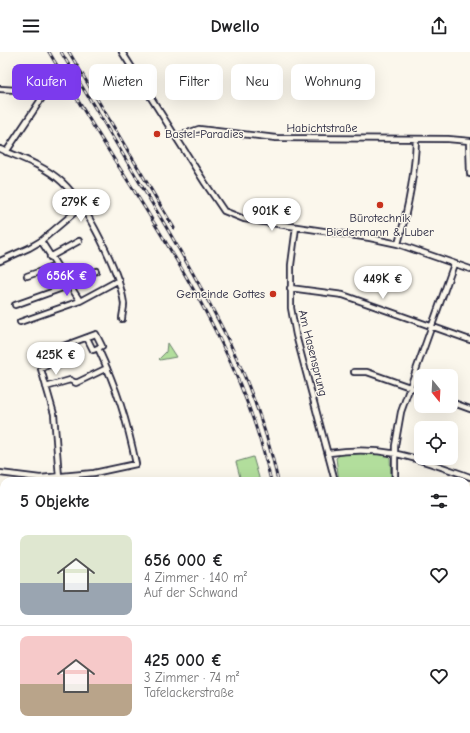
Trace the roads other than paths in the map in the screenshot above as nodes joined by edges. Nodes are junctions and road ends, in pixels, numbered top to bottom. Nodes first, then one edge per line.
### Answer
1 (123, 53) edge
2 (0, 89) edge
3 (12, 89) edge
4 (39, 100) edge
5 (176, 137) junction
6 (416, 138) junction
7 (470, 141) edge
8 (0, 149) edge
9 (6, 152) junction
10 (470, 174) edge
11 (81, 207) junction
12 (296, 227) junction
13 (41, 241) junction
14 (79, 241) dead end
15 (398, 244) junction
16 (50, 257) junction
17 (0, 260) edge
18 (454, 264) junction
19 (56, 266) junction
20 (470, 269) edge
21 (96, 271) dead end
22 (27, 276) dead end
23 (119, 280) junction
24 (70, 285) junction
25 (290, 288) junction
26 (80, 301) junction
27 (15, 304) dead end
28 (122, 320) dead end
29 (20, 322) dead end
30 (431, 325) junction
31 (87, 338) junction
32 (470, 340) edge
33 (98, 348) junction
34 (107, 368) junction
35 (354, 372) dead end
36 (46, 387) junction
37 (410, 387) junction
38 (414, 388) edge
39 (458, 405) edge
40 (470, 409) edge
41 (395, 452) junction
42 (329, 453) junction
43 (0, 473) edge
44 (23, 477) edge
45 (59, 477) joint
46 (334, 477) edge
47 (395, 477) edge
48 (470, 477) edge

1 - 5 street
2 - 3 street
4 - 9 street
5 - 6 street, Habichtstraße
5 - 12 street
6 - 7 street, Habichtstraße
6 - 15 street
7 - 10 street
8 - 9 street
9 - 11 street
11 - 13 street
11 - 23 street
12 - 15 street
12 - 25 street, Am Hasensprung
13 - 16 street
13 - 17 street
14 - 16 street
15 - 18 street
16 - 19 street
18 - 20 street
18 - 30 street
19 - 22 street
19 - 24 street
21 - 24 street
23 - 26 street
23 - 28 street
24 - 26 street
24 - 27 street
25 - 30 street
25 - 42 street, Am Hasensprung
26 - 29 street
30 - 32 street
30 - 37 street
31 - 33 street
31 - 33 street
31 - 36 street
33 - 34 street
34 - 36 street
34 - 45 street
35 - 37 street
36 - 45 street
37 - 38 street
37 - 41 street
39 - 40 street
41 - 42 street
41 - 47 street
41 - 48 street
42 - 46 street, Am Hasensprung
43 - 44 street

